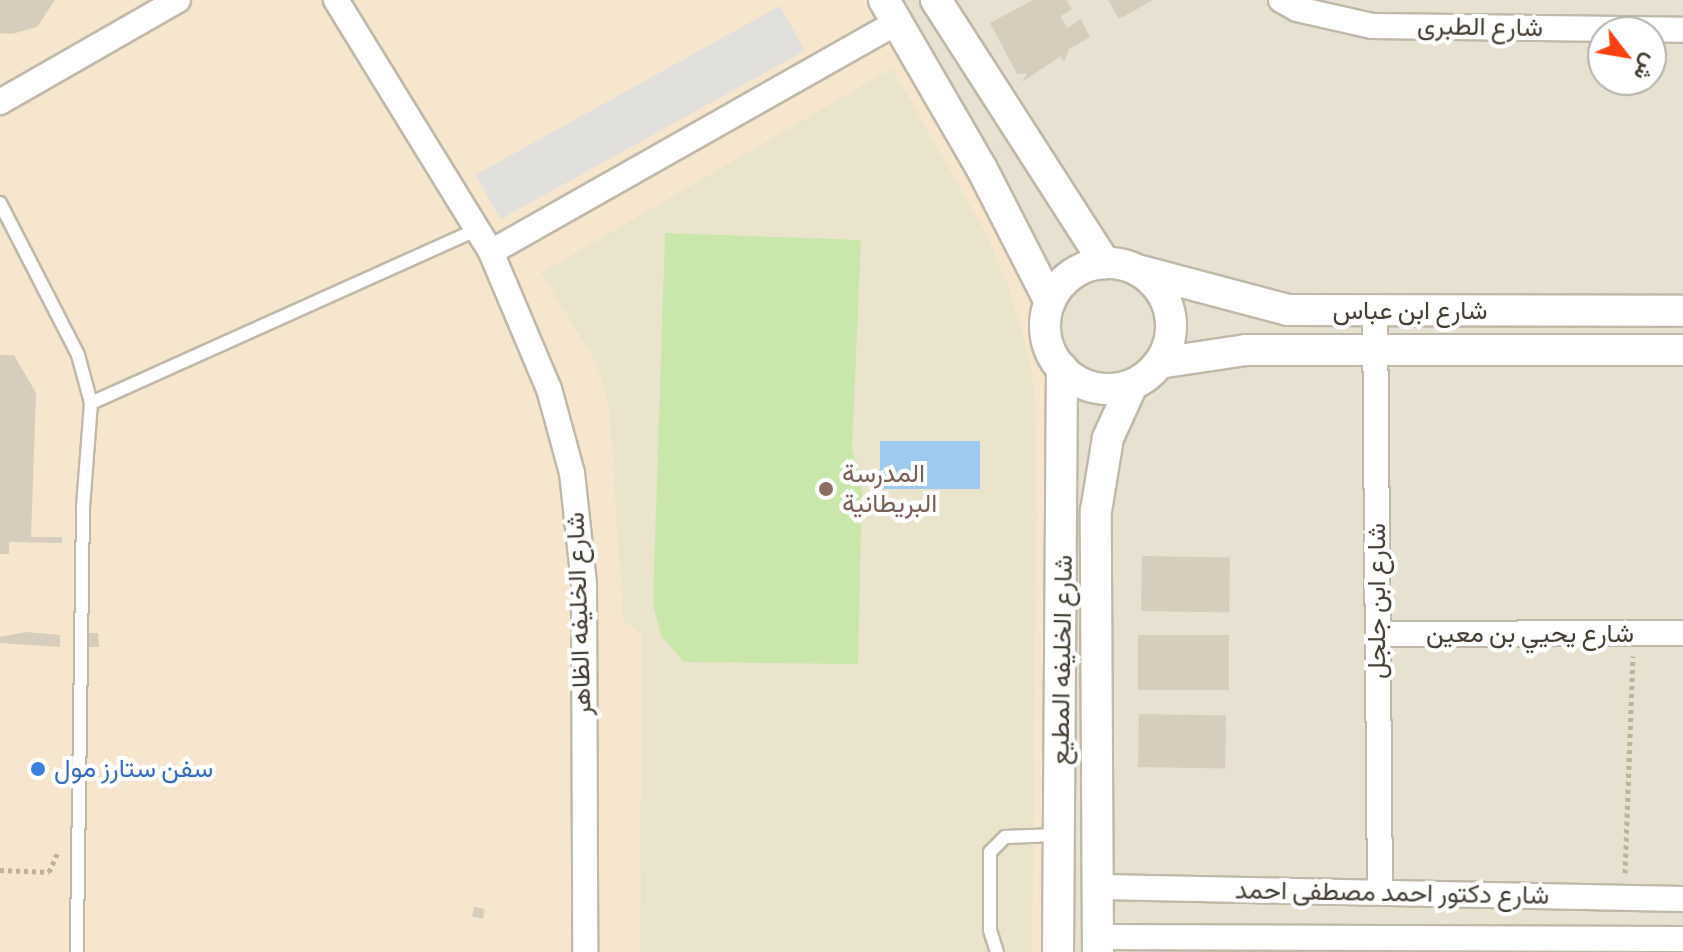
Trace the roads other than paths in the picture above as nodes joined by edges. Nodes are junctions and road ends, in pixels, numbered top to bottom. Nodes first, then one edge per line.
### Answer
1 (178, 0) edge
2 (336, 0) edge
3 (936, 0) edge
4 (1281, 0) edge
5 (890, 11) edge
6 (1683, 30) edge
7 (0, 102) edge
8 (0, 203) edge
9 (476, 230) junction
10 (491, 252) junction
11 (1105, 263) junction
12 (1141, 271) junction
13 (1050, 302) junction
14 (1375, 311) junction
15 (1683, 311) edge
16 (1683, 350) edge
17 (1375, 351) junction
18 (1159, 363) junction
19 (1062, 368) junction
20 (1132, 385) junction
21 (91, 403) junction
22 (1683, 633) edge
23 (1378, 634) junction
24 (1060, 835) junction
25 (1101, 887) junction
26 (1380, 891) junction
27 (1683, 899) edge
28 (1683, 939) edge
29 (1098, 944) edge
30 (1650, 946) edge
31 (77, 952) edge
32 (585, 952) edge
33 (997, 952) edge
34 (1058, 952) edge

1 - 7 street
2 - 9 street, شارع الخليفه الظاهر
3 - 11 street
4 - 6 street, شارع الطبرى
5 - 10 street
5 - 13 street
8 - 21 lane
9 - 10 street, شارع الخليفه الظاهر
9 - 21 lane
10 - 32 street, شارع الخليفه الظاهر
11 - 12 street
11 - 13 street
12 - 14 street, شارع ابن عباس
12 - 18 street
13 - 19 street
14 - 15 street, شارع ابن عباس
14 - 17 street, شارع ابن جلجل
16 - 17 street, شارع ابن عباس
17 - 18 street, شارع ابن عباس
17 - 23 street, شارع ابن جلجل
18 - 20 street
19 - 20 street
19 - 24 street, شارع الخليفه المطيع
20 - 25 street, شارع الخليفه المطيع
21 - 31 lane
22 - 23 street, شارع يحيي بن معين
23 - 26 street, شارع ابن جلجل
24 - 33 lane
24 - 34 street, شارع الخليفه المطيع
25 - 26 street, شارع دكتور احمد مصطفى احمد
25 - 29 street, شارع الخليفه المطيع
26 - 27 street, شارع دكتور احمد مصطفى احمد
28 - 30 street, شارع دكتور احمد مصطفى احمد
29 - 30 street, شارع دكتور احمد مصطفى احمد

